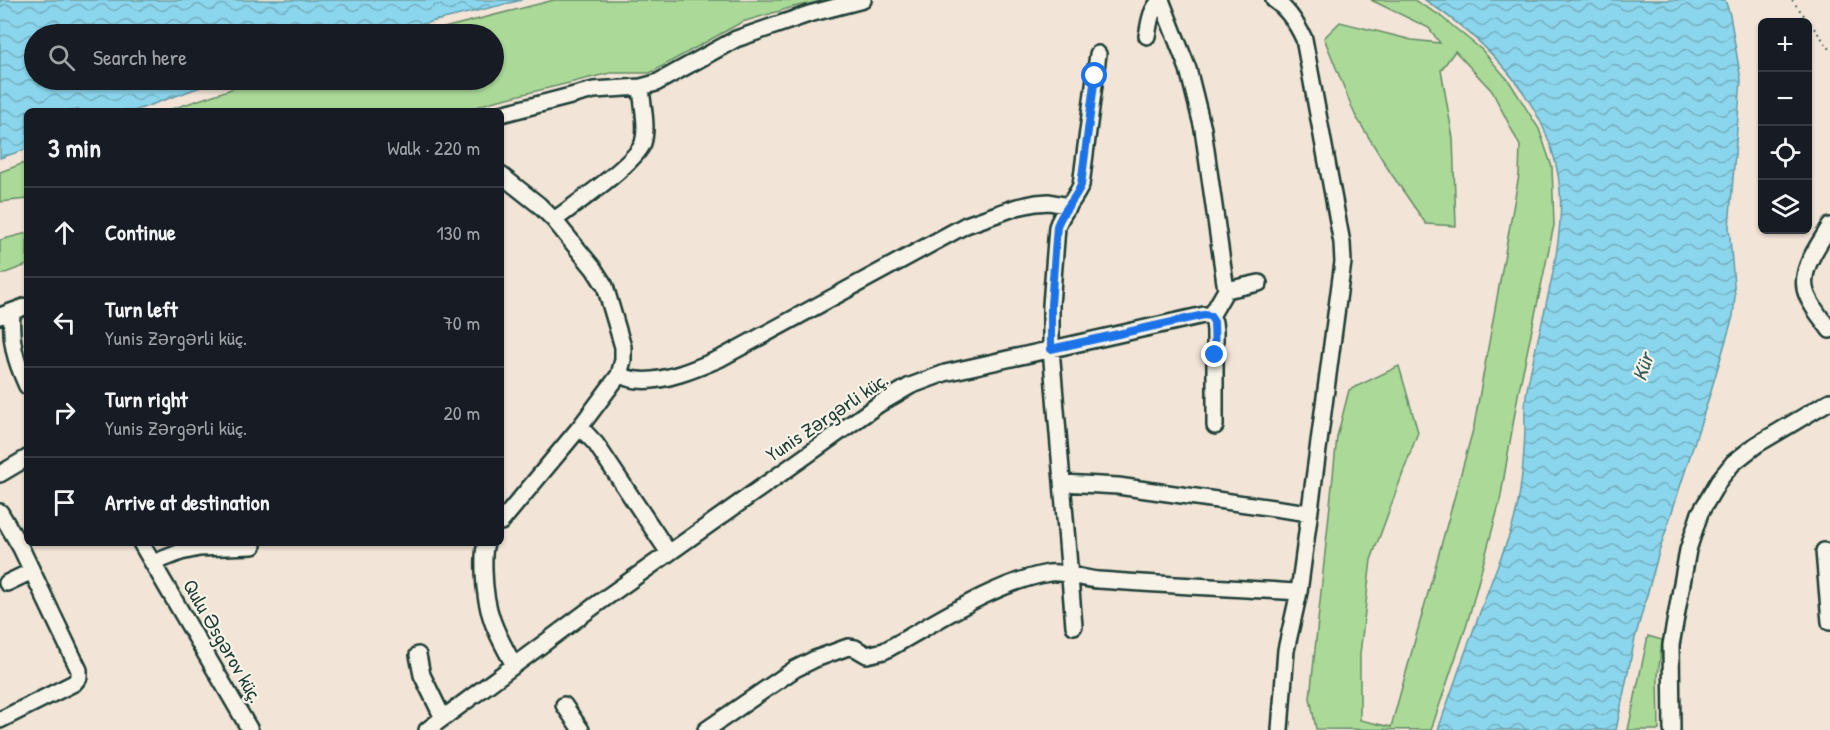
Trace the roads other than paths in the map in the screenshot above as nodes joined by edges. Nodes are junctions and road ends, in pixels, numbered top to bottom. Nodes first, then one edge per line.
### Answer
1 (863, 0) edge
2 (1161, 0) edge
3 (1274, 0) edge
4 (1148, 36) dead end
5 (1098, 54) dead end
6 (641, 87) junction
7 (504, 113) edge
8 (504, 177) edge
9 (1069, 206) junction
10 (554, 220) junction
11 (1830, 226) edge
12 (1259, 283) dead end
13 (1226, 290) junction
14 (24, 307) edge
15 (6, 314) edge
16 (1210, 316) junction
17 (1830, 330) edge
18 (1051, 349) junction
19 (619, 375) junction
20 (24, 378) edge
21 (1830, 401) edge
22 (1215, 426) dead end
23 (580, 427) junction
24 (24, 460) edge
25 (0, 474) edge
26 (1063, 483) junction
27 (0, 512) edge
28 (1309, 513) junction
29 (504, 518) edge
30 (143, 546) edge
31 (253, 546) dead end
32 (485, 546) edge
33 (1824, 551) dead end
34 (669, 553) junction
35 (153, 563) junction
36 (32, 571) junction
37 (1071, 576) junction
38 (7, 583) dead end
39 (1299, 592) junction
40 (1830, 622) edge
41 (1074, 626) dead end
42 (418, 655) dead end
43 (514, 665) junction
44 (564, 705) dead end
45 (443, 718) junction
46 (0, 720) edge
47 (250, 730) edge
48 (427, 730) edge
49 (581, 730) edge
50 (706, 730) edge
51 (1280, 730) edge
52 (1672, 730) edge

1 - 6 street
2 - 4 street
2 - 13 street
3 - 28 street
5 - 9 street
6 - 7 street
6 - 10 street
8 - 10 street
9 - 18 street
9 - 19 street
10 - 19 street
11 - 17 street
12 - 13 street
13 - 16 street
14 - 15 street
15 - 20 street
16 - 18 street, Yunis Zərgərli küç.
16 - 22 street
18 - 26 street
18 - 34 street, Yunis Zərgərli küç.
19 - 23 street
21 - 52 street
23 - 29 street
23 - 34 street
24 - 25 street
26 - 28 street
26 - 37 street
27 - 36 street
28 - 39 street
30 - 35 street, Qulu Əsgərov küç.
31 - 35 street
32 - 43 street
33 - 40 street
34 - 43 street, Yunis Zərgərli küç.
35 - 47 street, Qulu Əsgərov küç.
36 - 38 street
36 - 46 street
37 - 39 street
37 - 41 street
37 - 50 street
39 - 51 street
42 - 45 street
43 - 45 street, Yunis Zərgərli küç.
44 - 49 street
45 - 48 street, Yunis Zərgərli küç.

